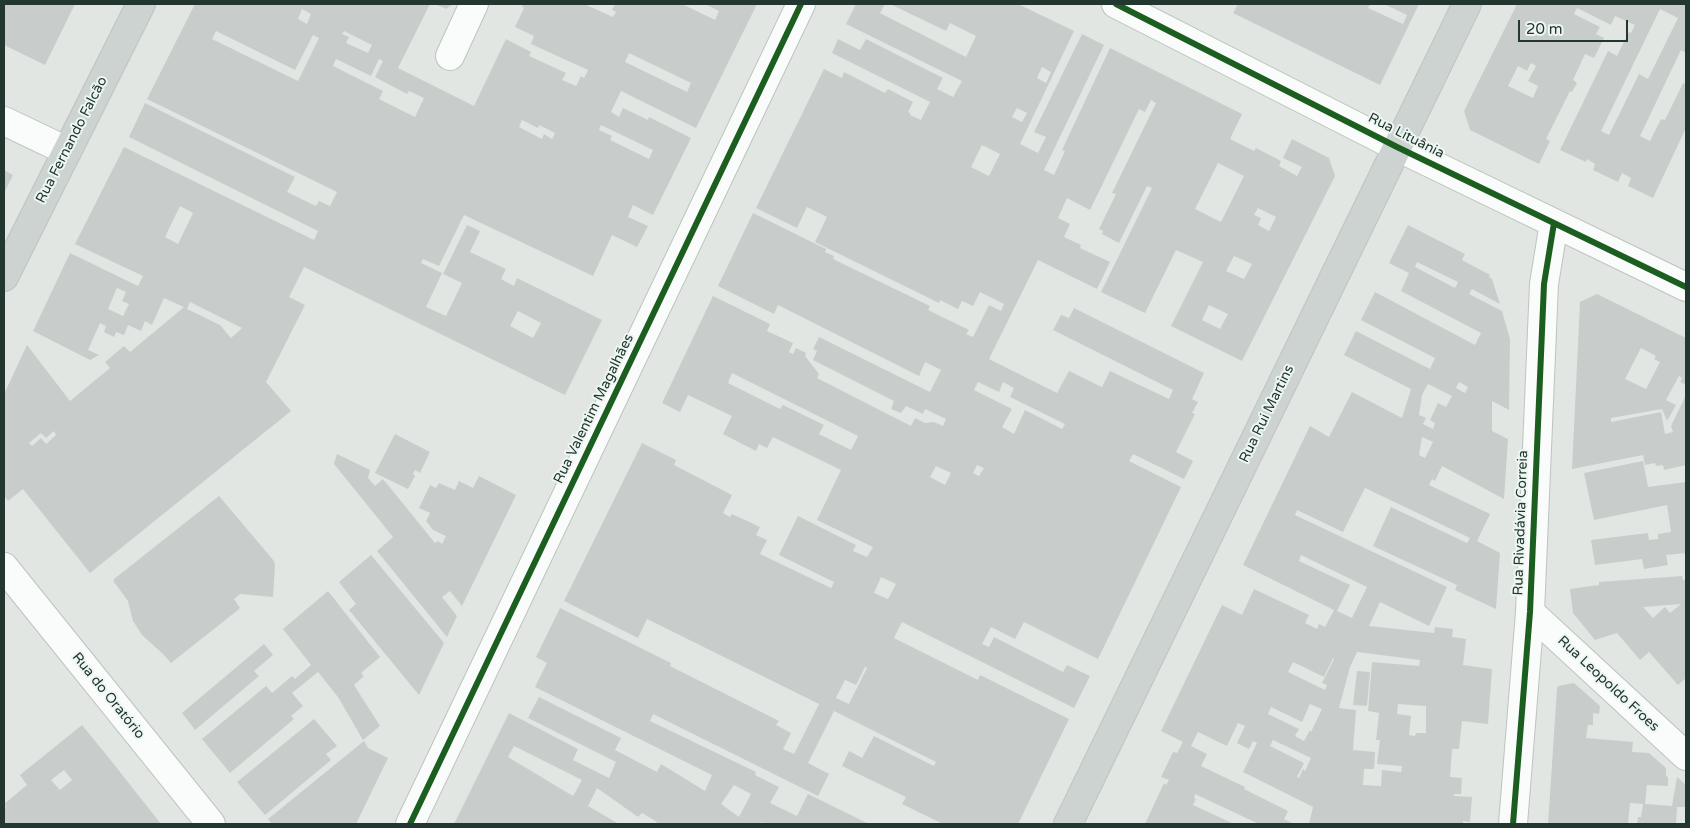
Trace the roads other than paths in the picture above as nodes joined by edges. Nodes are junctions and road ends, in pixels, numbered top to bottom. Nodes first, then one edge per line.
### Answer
1 (140, 4) edge
2 (474, 4) edge
3 (801, 4) edge
4 (1116, 4) edge
5 (1467, 4) edge
6 (450, 56) dead end
7 (4, 121) edge
8 (1397, 147) junction
9 (66, 152) junction
10 (1554, 223) junction
11 (4, 277) edge
12 (1686, 287) edge
13 (4, 567) edge
14 (1530, 612) junction
15 (1686, 756) edge
16 (211, 824) edge
17 (410, 824) edge
18 (1068, 824) edge
19 (1513, 824) edge

1 - 9 main road, Rua Fernando Falcão
2 - 6 street
3 - 17 street, Rua Valentim Magalhães
4 - 8 street, Rua Lituânia
5 - 8 main road, Rua Rui Martins
7 - 9 street
8 - 10 street, Rua Lituânia
8 - 18 main road, Rua Rui Martins
9 - 11 main road, Rua Fernando Falcão
10 - 12 street, Rua Lituânia
10 - 14 street, Rua Rivadávia Correia
13 - 16 street, Rua do Oratório
14 - 15 street, Rua Leopoldo Froes
14 - 19 street, Rua Rivadávia Correia

